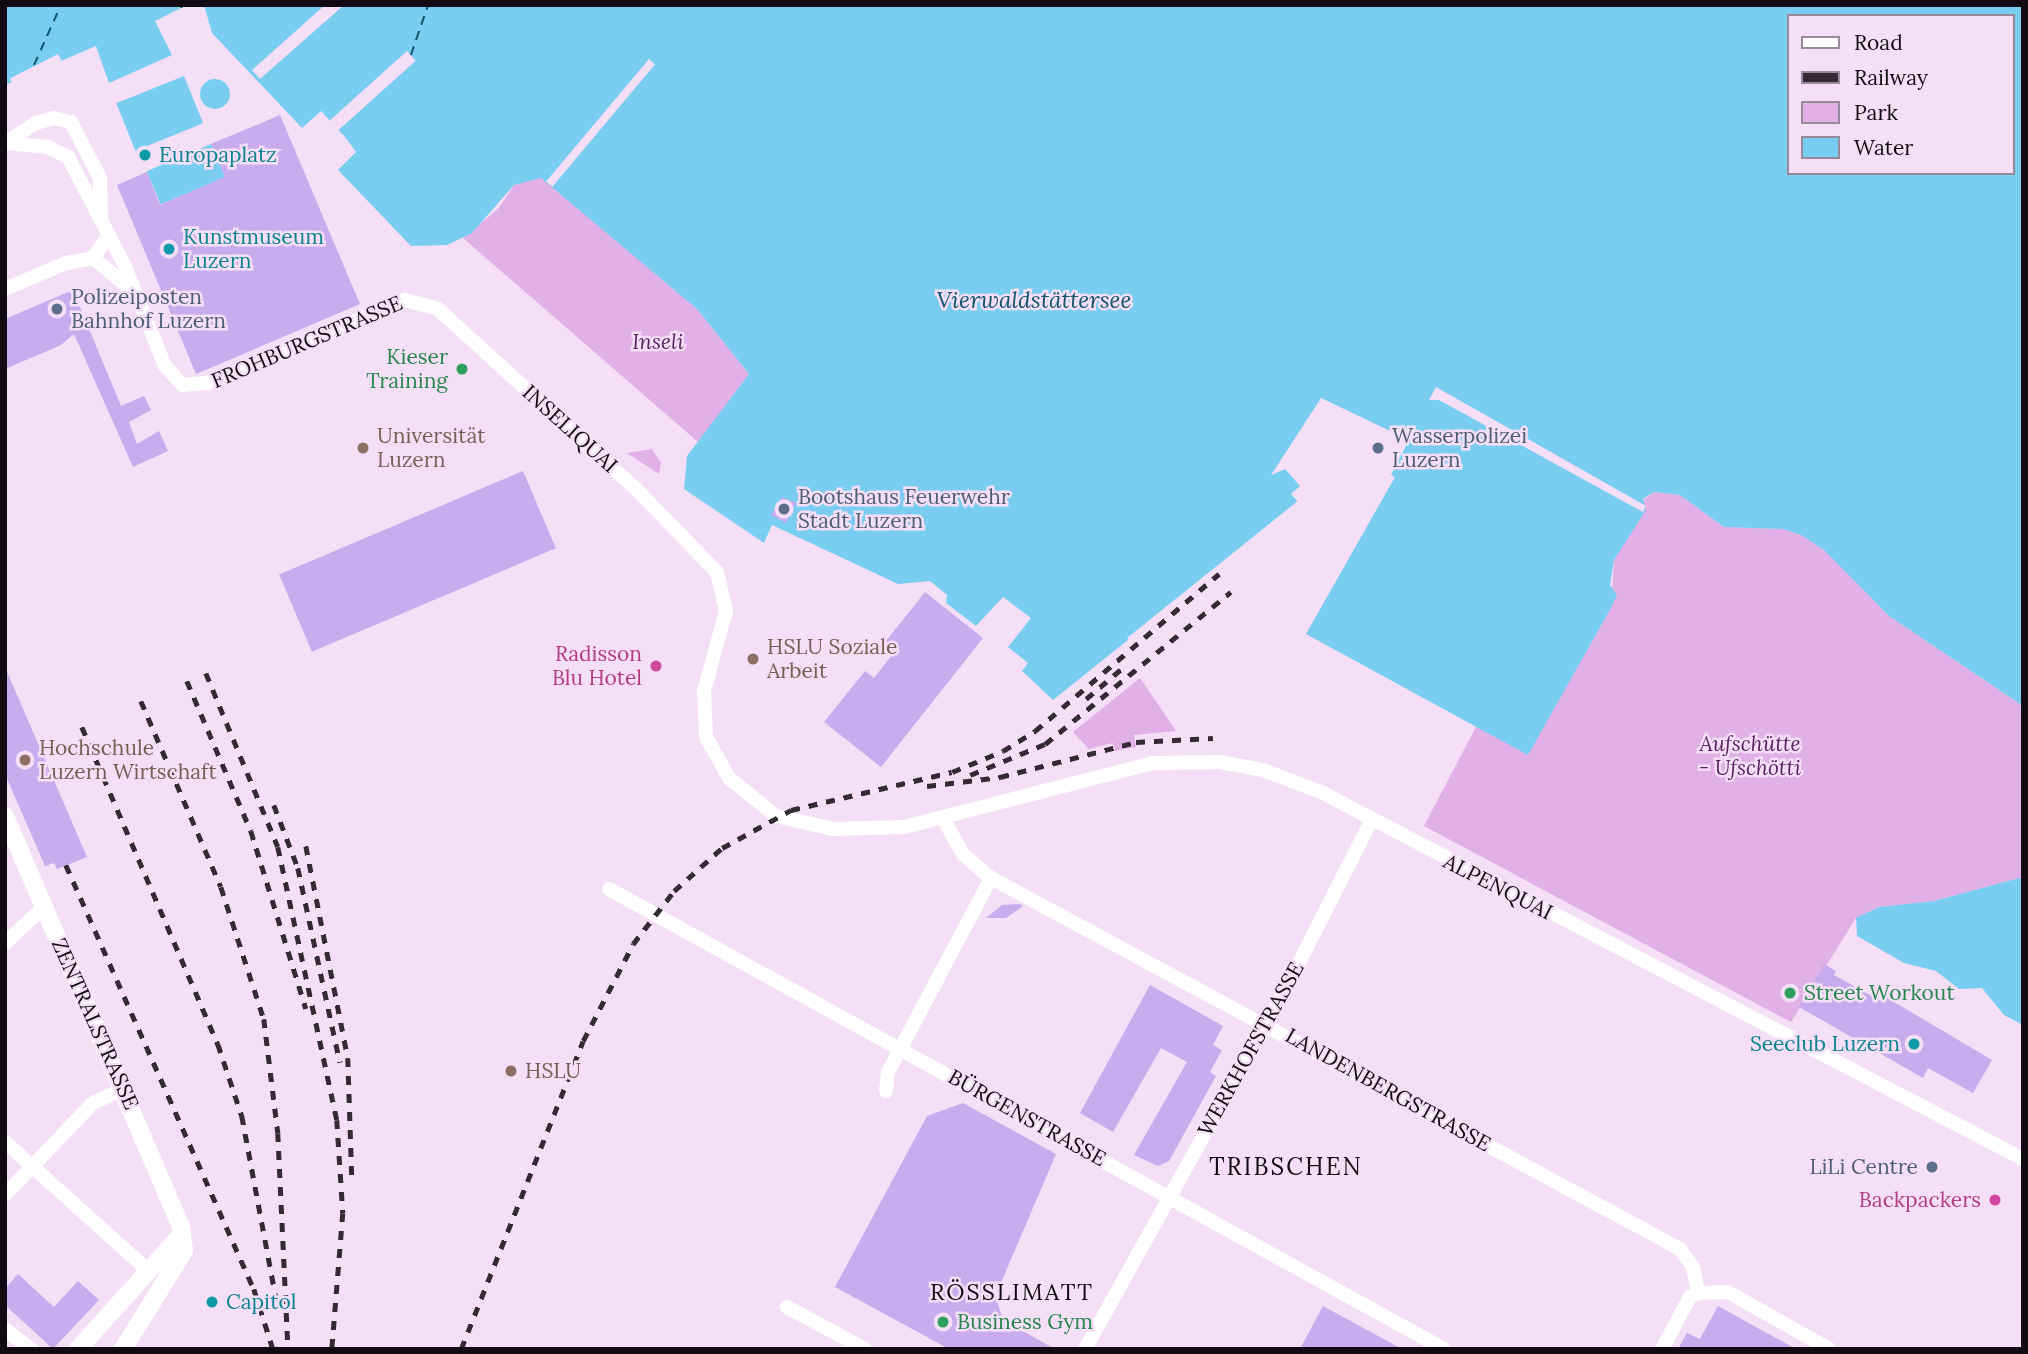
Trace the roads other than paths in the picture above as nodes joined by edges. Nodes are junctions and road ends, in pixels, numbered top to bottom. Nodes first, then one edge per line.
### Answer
1 (6, 143) edge
2 (101, 218) junction
3 (109, 235) junction
4 (93, 258) junction
5 (5, 289) edge
6 (131, 289) junction
7 (425, 301) joint
8 (710, 563) joint
9 (5, 816) edge
10 (944, 820) junction
11 (1371, 821) junction
12 (991, 878) junction
13 (609, 889) dead end
14 (44, 907) junction
15 (5, 943) edge
16 (1266, 1023) junction
17 (901, 1049) junction
18 (123, 1088) junction
19 (886, 1091) dead end
20 (5, 1142) edge
21 (2023, 1159) edge
22 (32, 1166) junction
23 (5, 1195) edge
24 (1170, 1197) junction
25 (182, 1234) junction
26 (149, 1271) junction
27 (1698, 1293) junction
28 (788, 1307) dead end
29 (5, 1329) edge
30 (25, 1347) edge
31 (78, 1349) edge
32 (123, 1349) edge
33 (865, 1349) edge
34 (1085, 1349) edge
35 (1444, 1349) edge
36 (1662, 1349) edge
37 (1829, 1349) edge

1 - 2 street
1 - 2 street
2 - 3 street
3 - 4 street
3 - 6 street
4 - 5 street
4 - 6 street
6 - 7 street, FROHBURGSTRASSE
7 - 8 street, INSELIQUAI
8 - 10 street, ALPENQUAI
9 - 14 main road, ZENTRALSTRASSE
10 - 11 street, ALPENQUAI
10 - 12 street, LANDENBERGSTRASSE
11 - 16 street, WERKHOFSTRASSE
11 - 21 street, ALPENQUAI
12 - 16 street, LANDENBERGSTRASSE
12 - 17 street
13 - 17 street, BÜRGENSTRASSE
14 - 15 street
14 - 18 main road, ZENTRALSTRASSE
16 - 24 street, WERKHOFSTRASSE
16 - 27 street, LANDENBERGSTRASSE
17 - 19 street
17 - 24 street, BÜRGENSTRASSE
18 - 22 street
18 - 25 main road, ZENTRALSTRASSE
20 - 22 street
22 - 23 street
22 - 26 street
24 - 34 street, WERKHOFSTRASSE
24 - 35 street, BÜRGENSTRASSE
25 - 26 main road
25 - 32 main road
26 - 31 main road
27 - 36 street
27 - 37 street
28 - 33 street
29 - 30 street

